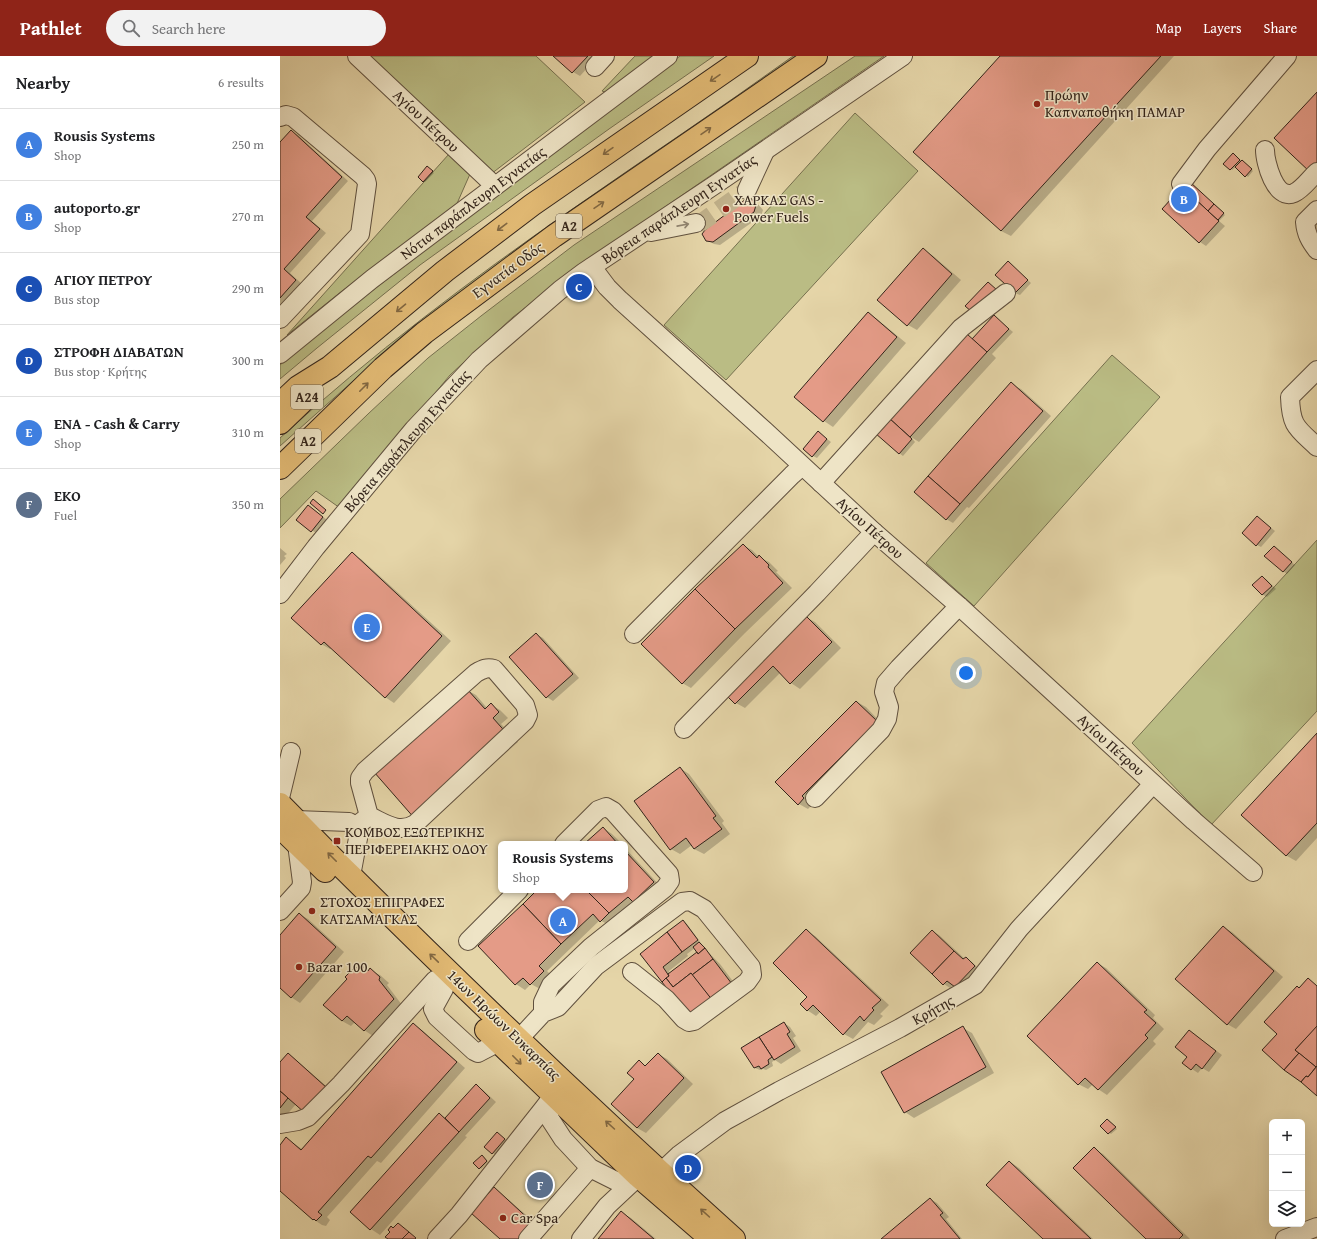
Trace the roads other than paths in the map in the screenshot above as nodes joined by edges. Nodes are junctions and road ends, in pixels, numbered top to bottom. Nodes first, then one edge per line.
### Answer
1 (357, 56) edge
2 (668, 56) edge
3 (748, 56) edge
4 (816, 56) edge
5 (903, 56) edge
6 (1287, 56) edge
7 (280, 118) edge
8 (1265, 150) dead end
9 (765, 151) junction
10 (1317, 172) edge
11 (1181, 184) dead end
12 (495, 186) junction
13 (747, 190) tunnel mouth
14 (1317, 210) edge
15 (696, 223) tunnel mouth
16 (642, 233) junction
17 (1317, 250) edge
18 (592, 267) junction
19 (1006, 294) dead end
20 (280, 319) edge
21 (280, 354) edge
22 (330, 367) junction
23 (1317, 370) edge
24 (280, 404) edge
25 (280, 424) edge
26 (1317, 447) edge
27 (802, 466) junction
28 (280, 468) edge
29 (821, 483) junction
30 (874, 532) junction
31 (280, 594) edge
32 (959, 606) junction
33 (634, 634) dead end
34 (684, 729) dead end
35 (280, 762) edge
36 (1154, 784) junction
37 (280, 798) edge
38 (815, 798) dead end
39 (280, 804) edge
40 (363, 821) junction
41 (288, 824) edge
42 (567, 841) edge
43 (297, 844) junction
44 (1253, 872) dead end
45 (350, 876) junction
46 (516, 893) edge
47 (280, 911) edge
48 (468, 942) dead end
49 (632, 972) dead end
50 (440, 984) junction
51 (542, 1013) junction
52 (509, 1041) junction
53 (553, 1096) junction
54 (280, 1124) edge
55 (590, 1168) junction
56 (661, 1172) junction
57 (638, 1176) junction
58 (1317, 1227) edge
59 (437, 1239) edge
60 (528, 1239) edge
61 (581, 1239) edge
62 (711, 1239) edge
63 (734, 1239) edge
64 (1285, 1239) edge

1 - 12 street, Αγίου Πέτρου
2 - 12 street, Νότια παράπλευρη Εγνατίας
3 -> 22 main road, Α2
28 -> 4 main road, Εγνατία Οδός / Α2
5 - 9 street, Βόρεια παράπλευρη Εγνατίας
6 - 11 street
7 - 20 street
8 - 10 street
9 - 13 street
9 - 16 street, Βόρεια παράπλευρη Εγνατίας
12 - 21 street, Νότια παράπλευρη Εγνατίας
14 - 17 street
16 -> 15 street
16 - 18 street, Βόρεια παράπλευρη Εγνατίας
18 - 27 street, Αγίου Πέτρου
18 - 31 street, Βόρεια παράπλευρη Εγνατίας
19 - 29 street
22 - 24 main road, Α2
22 - 25 main road, Α24
23 - 26 street
27 - 29 street, Αγίου Πέτρου
27 - 33 street
29 - 30 street, Αγίου Πέτρου
30 - 32 street, Αγίου Πέτρου
30 - 34 street
32 - 36 street, Αγίου Πέτρου
32 - 38 street
35 - 37 street
36 - 44 street, Αγίου Πέτρου
36 - 56 street, Κρήτης
39 - 41 main road, 14ων Ηρώων Ευκαρπίας
40 - 40 street
40 - 41 street
40 - 45 street
41 - 43 main road, 14ων Ηρώων Ευκαρπίας
45 -> 41 main road, 14ων Ηρώων Ευκαρπίας
42 - 51 street
43 - 47 street
43 - 50 main road, 14ων Ηρώων Ευκαρπίας
52 -> 45 main road, 14ων Ηρώων Ευκαρπίας
46 - 48 street
49 - 51 street
50 - 52 main road, 14ων Ηρώων Ευκαρπίας
50 - 54 street
51 - 52 street
52 -> 53 main road, 14ων Ηρώων Ευκαρπίας
56 -> 52 main road, 14ων Ηρώων Ευκαρπίας
53 - 55 street
53 - 57 main road, 14ων Ηρώων Ευκαρπίας
53 - 59 street
55 - 57 street
55 - 60 street
63 -> 56 main road, 14ων Ηρώων Ευκαρπίας
57 - 61 street
57 - 62 main road, 14ων Ηρώων Ευκαρπίας
58 - 64 street

